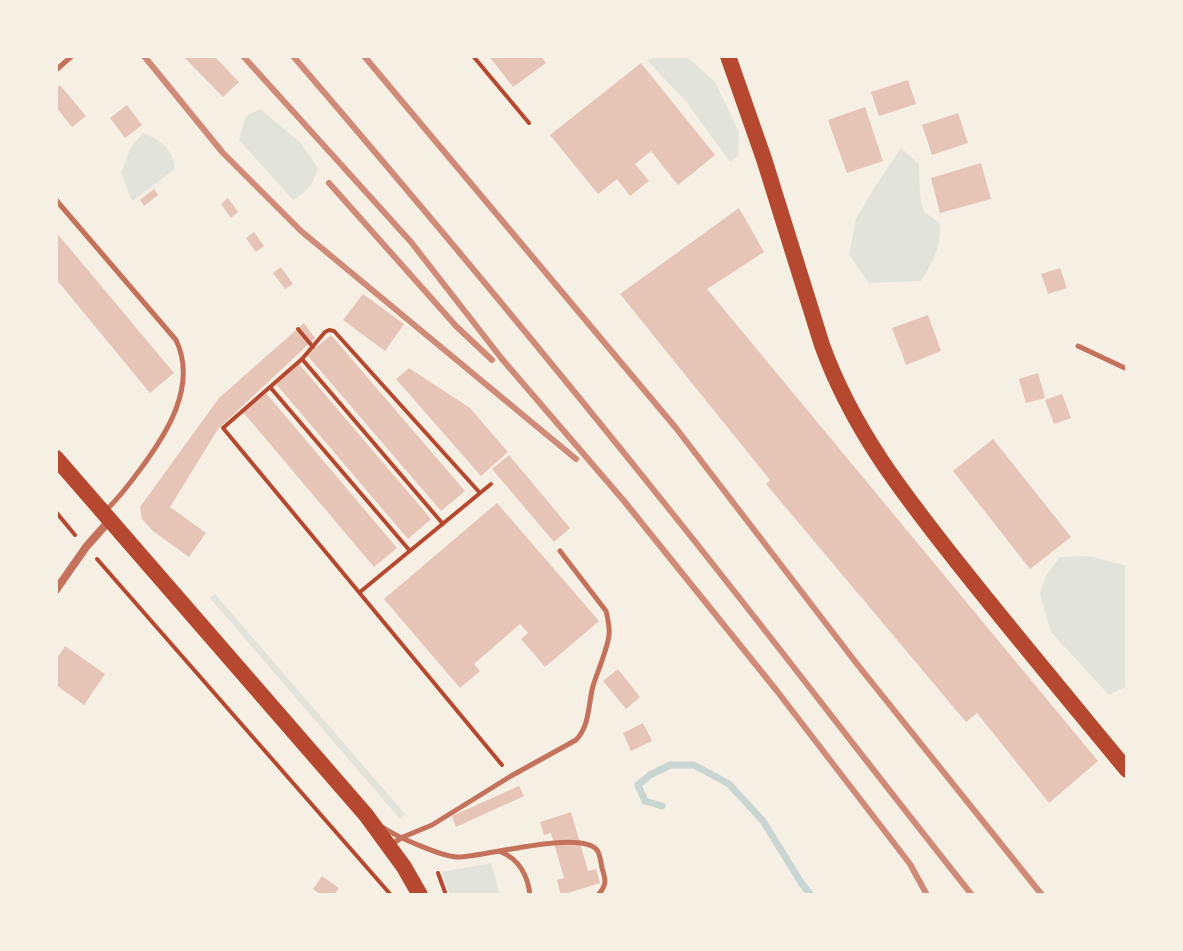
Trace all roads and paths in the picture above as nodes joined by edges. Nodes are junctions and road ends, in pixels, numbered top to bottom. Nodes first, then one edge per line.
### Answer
1 (72, 56) edge
2 (473, 56) edge
3 (728, 56) edge
4 (56, 70) edge
5 (529, 123) dead end
6 (56, 200) edge
7 (298, 329) dead end
8 (1078, 346) dead end
9 (313, 347) junction
10 (302, 359) junction
11 (1127, 369) edge
12 (270, 387) junction
13 (56, 458) edge
14 (491, 484) dead end
15 (480, 493) junction
16 (56, 512) edge
17 (106, 516) junction
18 (443, 524) junction
19 (86, 547) junction
20 (410, 551) junction
21 (560, 551) dead end
22 (56, 590) edge
23 (360, 592) junction
24 (1127, 770) edge
25 (511, 776) junction
26 (396, 841) junction
27 (497, 850) junction
28 (438, 873) dead end
29 (391, 895) edge
30 (420, 895) edge
31 (446, 895) edge
32 (530, 895) edge
33 (598, 895) edge

1 - 4 lane
2 - 5 path
3 - 24 main road
6 - 17 lane
7 - 9 path
8 - 11 lane
9 - 10 path
9 - 15 path
10 - 12 path
10 - 18 path
12 - 20 path
12 - 23 path
13 - 17 main road
14 - 15 path
15 - 18 path
16 - 19 path
17 - 19 street
17 - 26 main road
18 - 20 path
19 - 22 street
19 - 29 path
20 - 23 path
21 - 25 lane
23 - 25 path
25 - 26 lane
26 - 27 lane
26 - 30 main road
27 - 32 lane
27 - 33 lane
28 - 31 path

